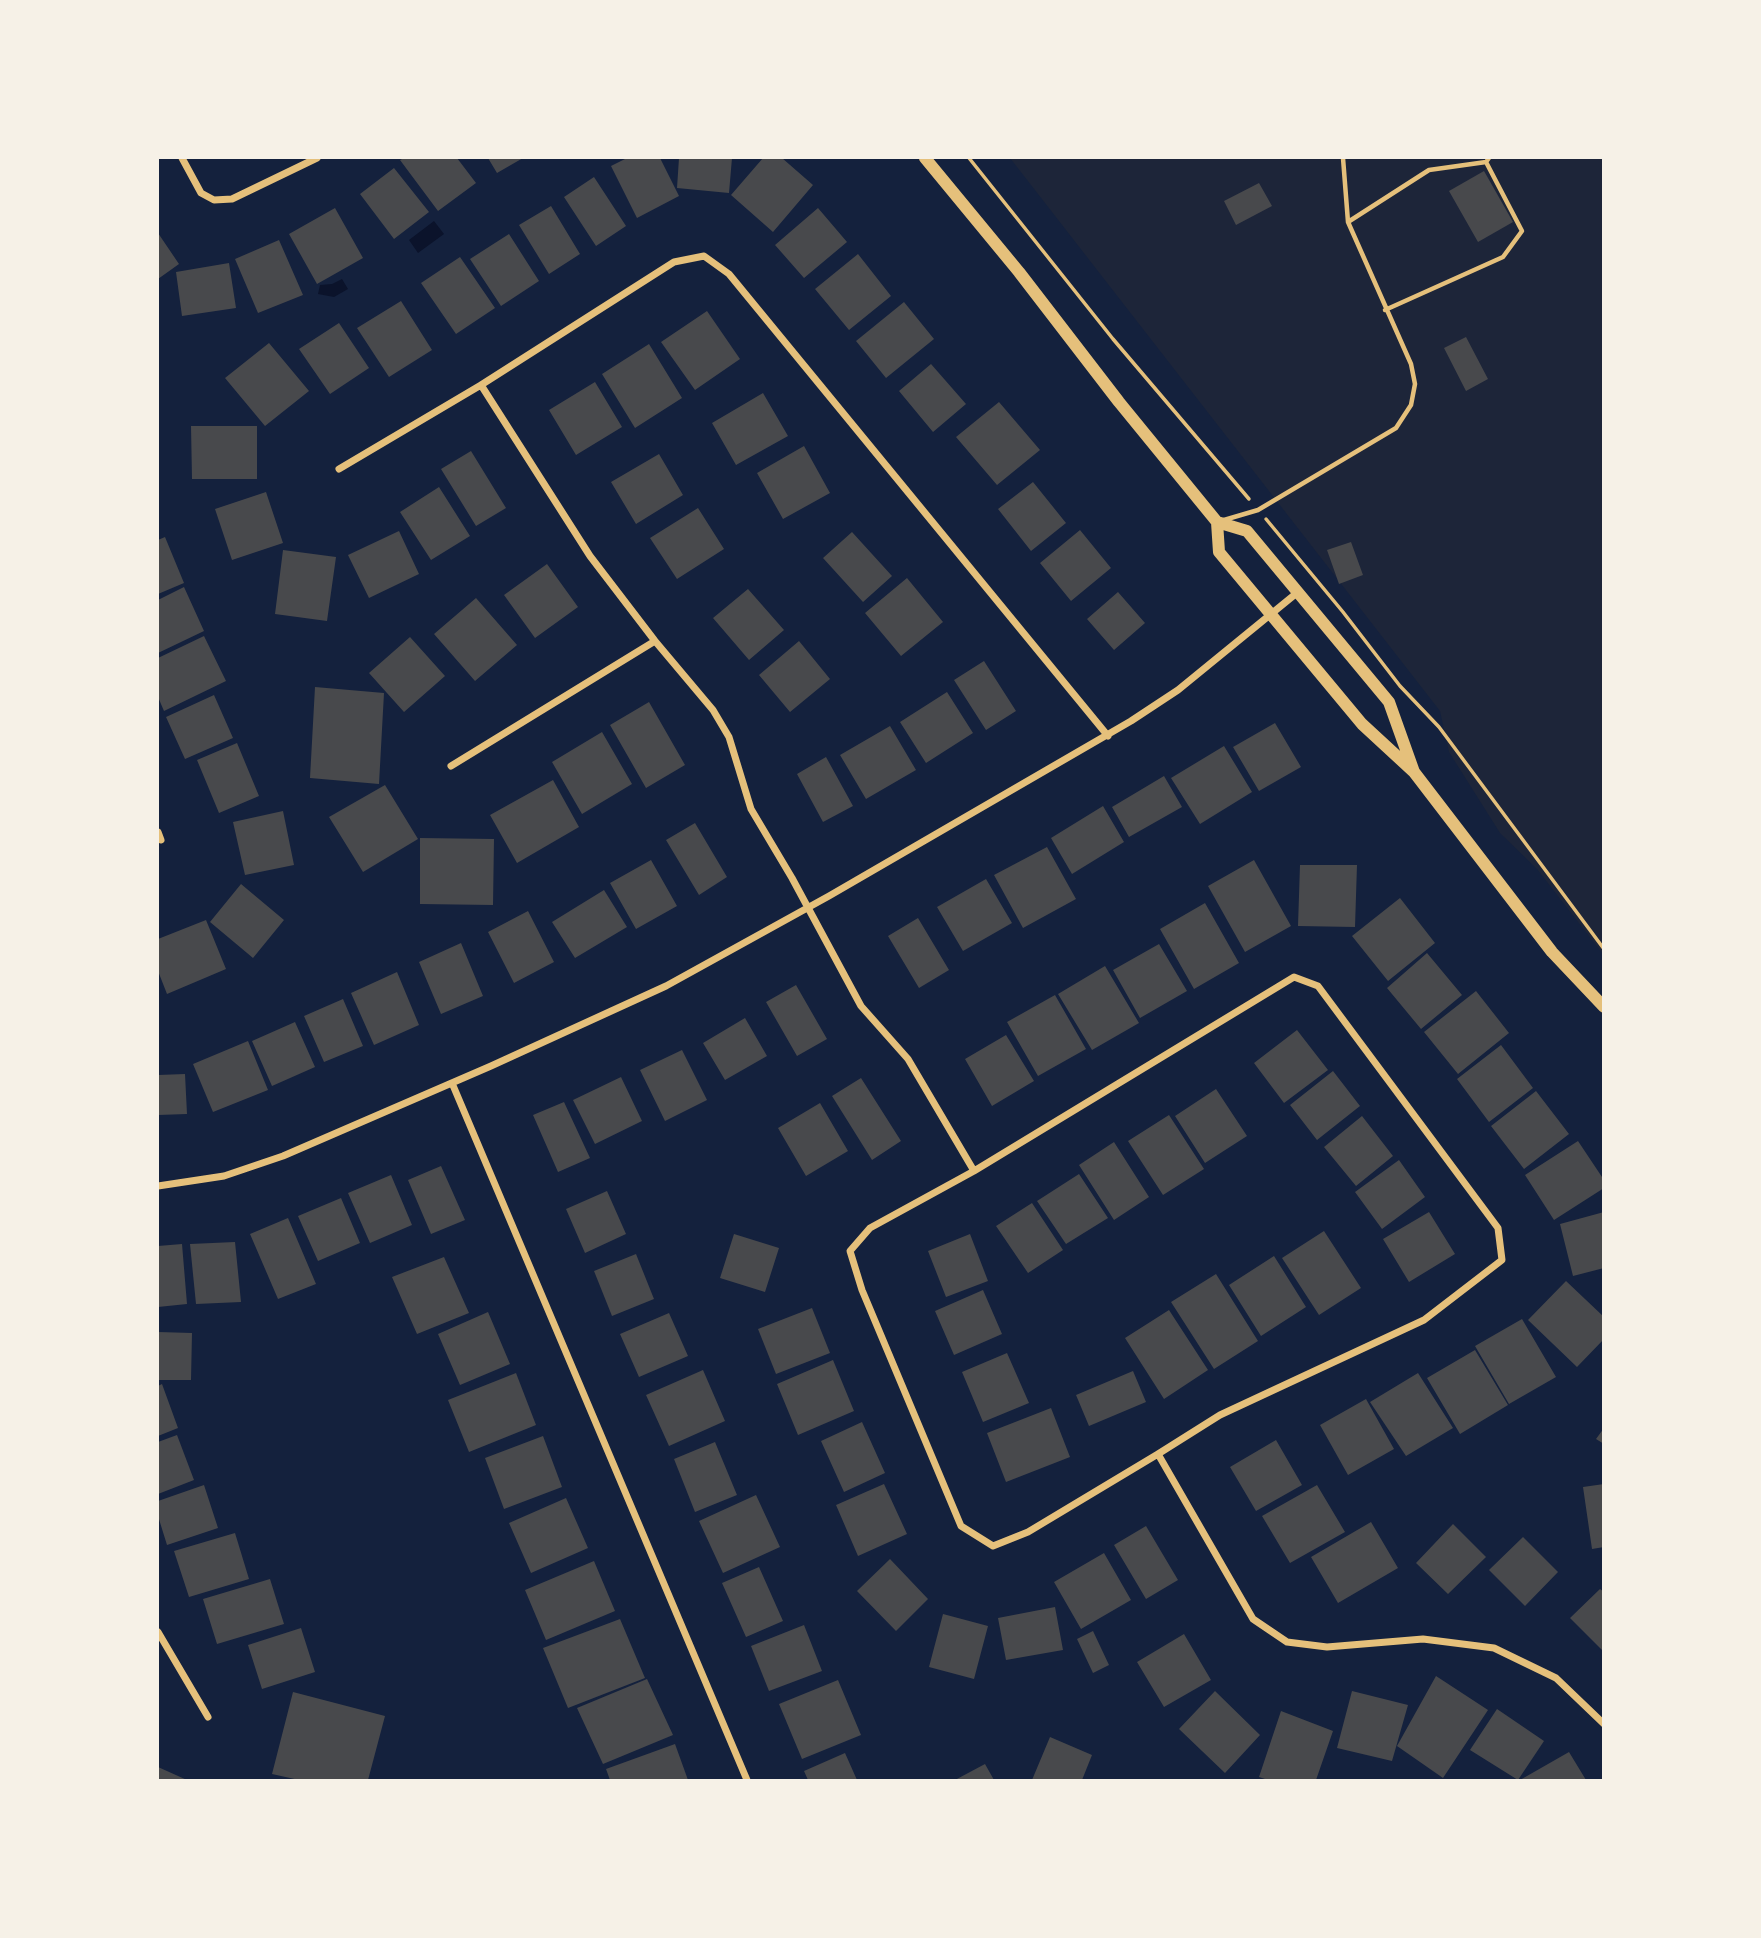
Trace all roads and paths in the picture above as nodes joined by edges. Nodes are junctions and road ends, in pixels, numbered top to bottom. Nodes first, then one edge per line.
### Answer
1 (182, 158) edge
2 (317, 158) edge
3 (925, 158) edge
4 (969, 158) edge
5 (1343, 158) edge
6 (1488, 160) edge
7 (1348, 222) junction
8 (1385, 310) junction
9 (481, 385) junction
10 (339, 469) dead end
11 (1258, 510) junction
12 (1217, 522) junction
13 (1298, 592) junction
14 (1270, 615) junction
15 (655, 641) junction
16 (1108, 736) junction
17 (451, 766) dead end
18 (1414, 772) junction
19 (158, 832) edge
20 (161, 841) dead end
21 (809, 907) junction
22 (1604, 949) edge
23 (1604, 1007) edge
24 (452, 1083) junction
25 (974, 1171) junction
26 (158, 1186) edge
27 (1158, 1454) junction
28 (158, 1632) edge
29 (208, 1717) dead end
30 (1604, 1724) edge
31 (747, 1780) edge

1 - 2 street
3 - 12 main road
4 - 11 path
5 - 7 lane
6 - 7 lane
6 - 8 lane
7 - 8 lane
8 - 11 lane
9 - 10 street
9 - 15 street
9 - 16 street
11 - 12 lane
11 - 22 path
12 - 13 main road
12 - 14 main road
13 - 14 street
13 - 18 main road
14 - 16 street
14 - 18 main road
15 - 17 street
15 - 21 street
16 - 21 street
18 - 23 main road
19 - 20 street
21 - 24 street
21 - 25 street
24 - 26 street
24 - 31 street
25 - 27 street
25 - 27 street
27 - 30 street
28 - 29 street

